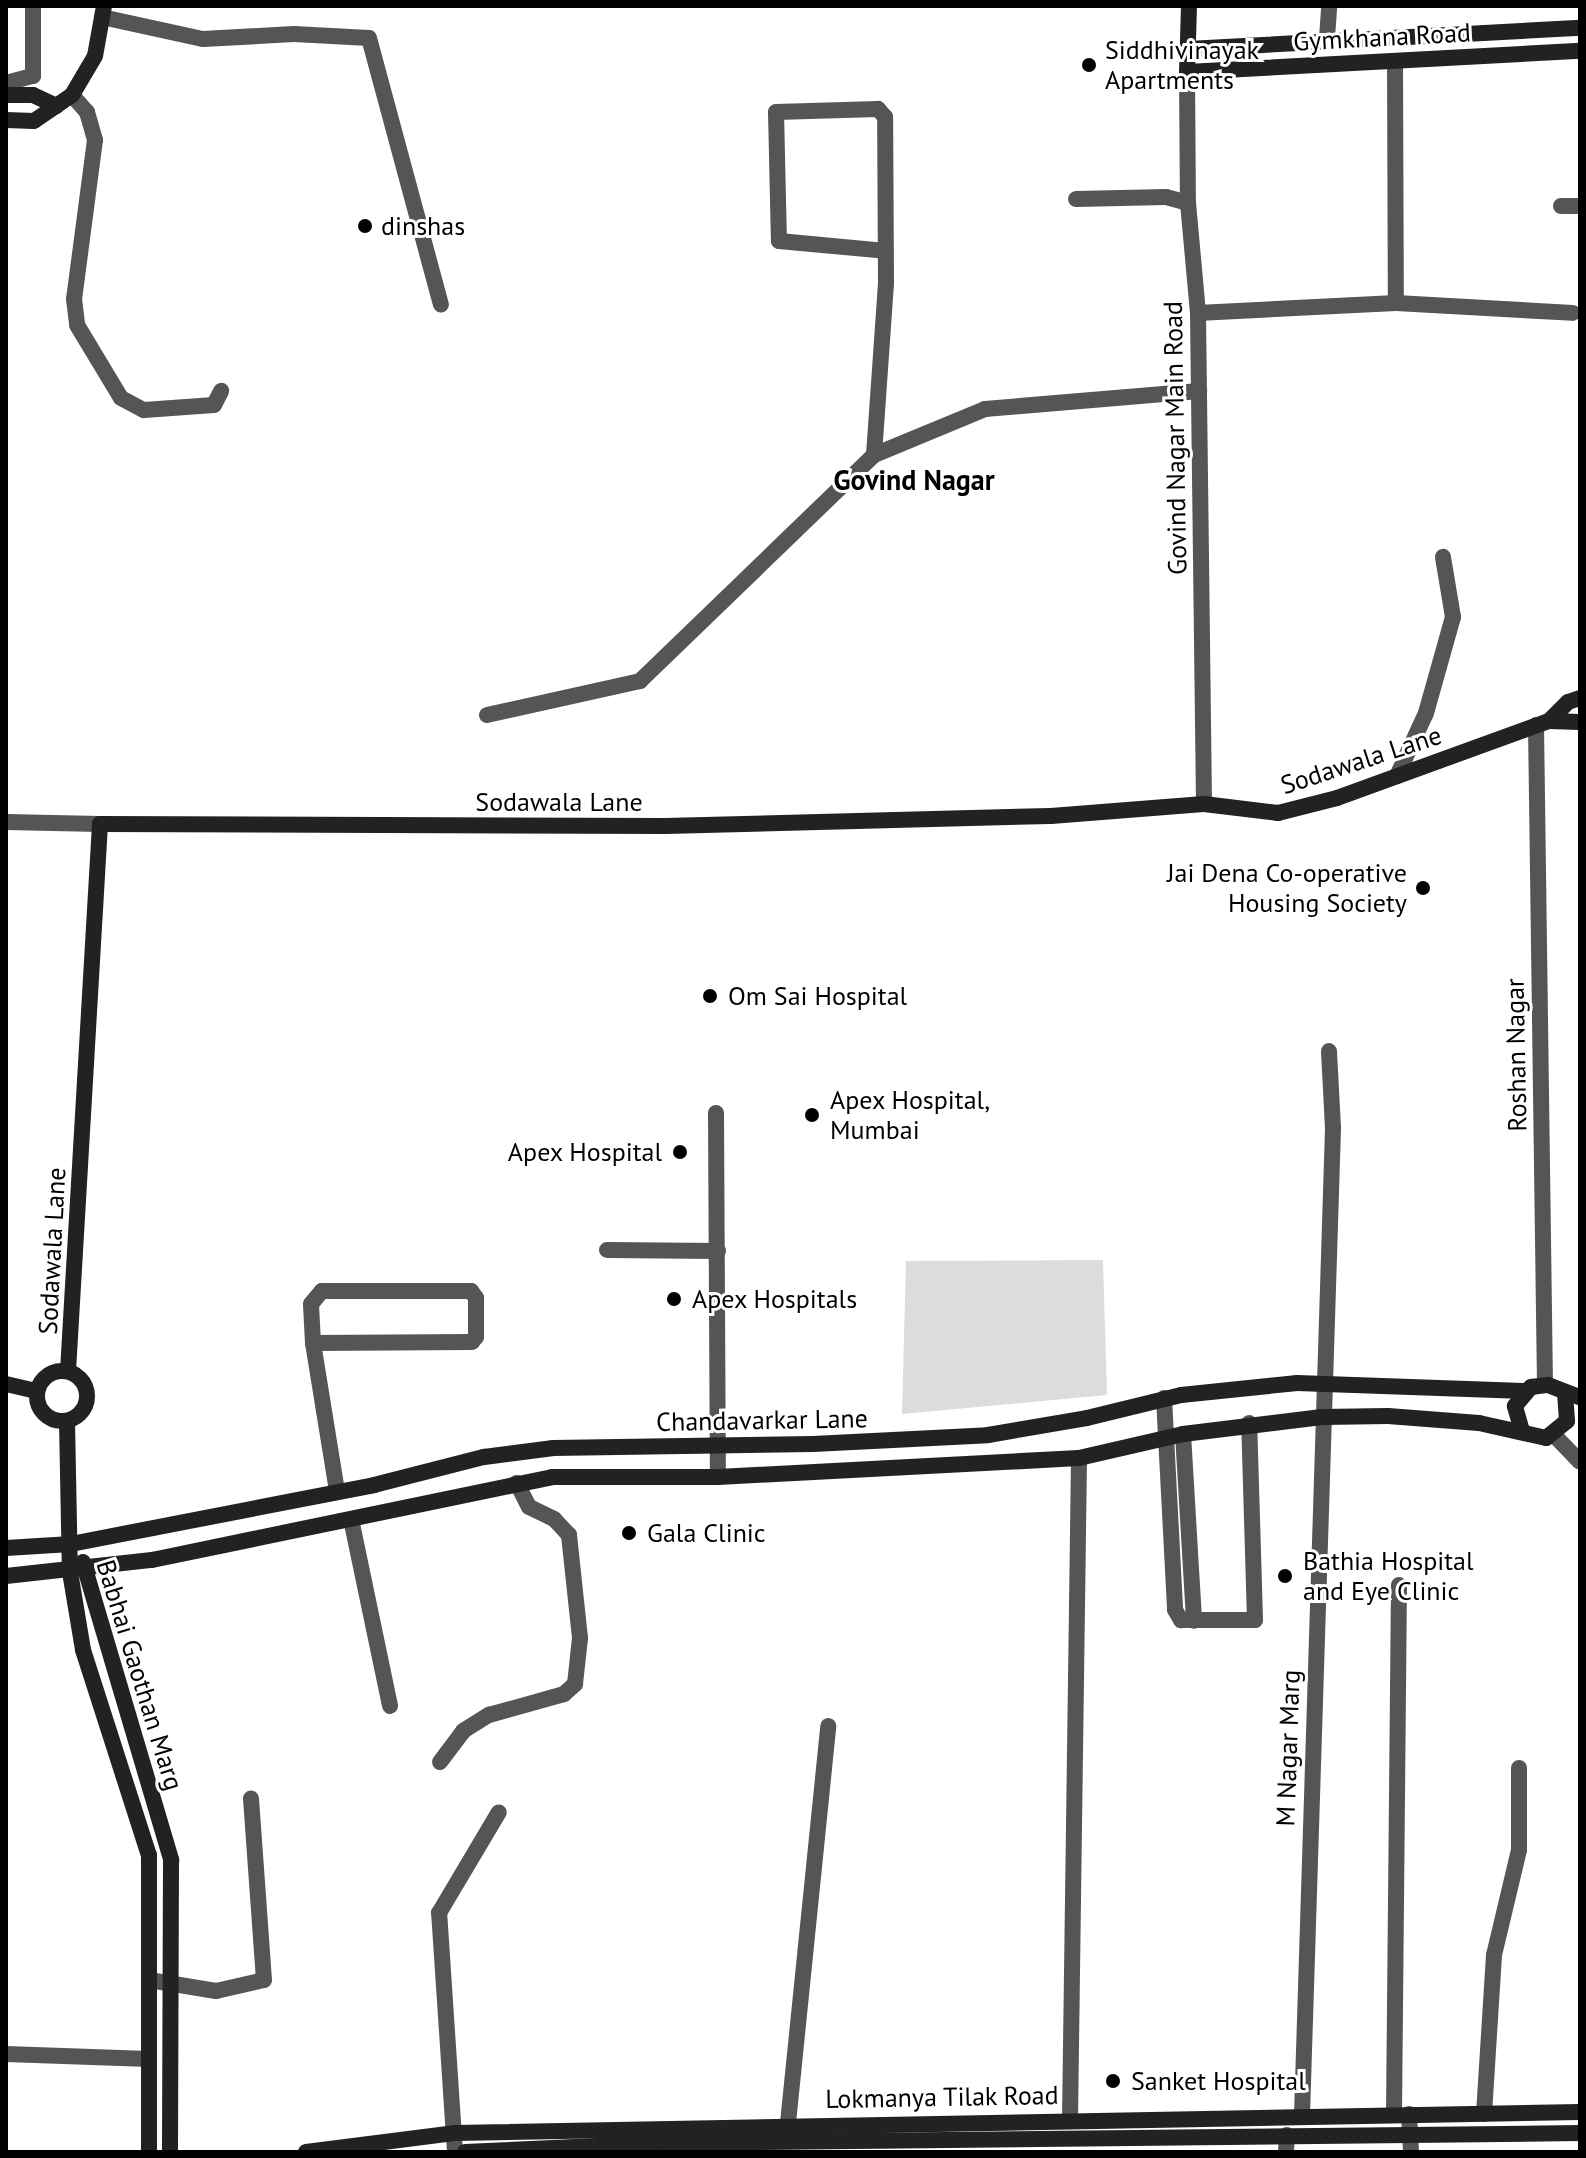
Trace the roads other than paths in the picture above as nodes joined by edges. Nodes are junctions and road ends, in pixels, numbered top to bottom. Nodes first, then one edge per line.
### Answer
1 (33, 6) edge
2 (1189, 6) edge
3 (1329, 6) edge
4 (103, 12) edge
5 (1580, 28) edge
6 (1327, 38) junction
7 (1188, 49) junction
8 (1580, 51) edge
9 (1395, 61) junction
10 (1187, 72) junction
11 (6, 83) edge
12 (6, 95) edge
13 (72, 95) junction
14 (57, 106) junction
15 (6, 120) edge
16 (1076, 199) dead end
17 (1188, 203) junction
18 (1561, 206) dead end
19 (1580, 206) edge
20 (886, 251) junction
21 (1396, 303) junction
22 (441, 304) dead end
23 (1198, 313) junction
24 (1573, 313) dead end
25 (221, 391) dead end
26 (1199, 391) junction
27 (874, 455) junction
28 (1443, 557) dead end
29 (1574, 700) edge
30 (487, 715) dead end
31 (1543, 723) junction
32 (1578, 723) edge
33 (1397, 776) junction
34 (1204, 804) junction
35 (6, 822) edge
36 (100, 824) junction
37 (1329, 1051) dead end
38 (716, 1113) dead end
39 (607, 1250) dead end
40 (718, 1251) junction
41 (313, 1343) junction
42 (68, 1371) junction
43 (1322, 1383) junction
44 (6, 1384) edge
45 (1545, 1385) junction
46 (36, 1391) junction
47 (1524, 1391) junction
48 (1572, 1396) edge
49 (1164, 1398) junction
50 (1322, 1417) junction
51 (67, 1421) junction
52 (1249, 1423) junction
53 (1522, 1431) junction
54 (1566, 1432) edge
55 (1174, 1437) junction
56 (718, 1445) junction
57 (1079, 1458) junction
58 (1580, 1462) edge
59 (718, 1477) junction
60 (517, 1483) junction
61 (337, 1492) junction
62 (351, 1519) junction
63 (71, 1544) junction
64 (6, 1548) edge
65 (88, 1570) junction
66 (70, 1572) junction
67 (6, 1576) edge
68 (1399, 1585) dead end
69 (390, 1706) dead end
70 (828, 1726) dead end
71 (440, 1762) dead end
72 (1519, 1768) dead end
73 (251, 1798) dead end
74 (499, 1812) dead end
75 (149, 1980) junction
76 (169, 1983) junction
77 (6, 2054) edge
78 (149, 2059) junction
79 (1580, 2112) edge
80 (1402, 2114) junction
81 (1484, 2114) junction
82 (1302, 2115) junction
83 (1070, 2120) junction
84 (788, 2123) junction
85 (454, 2133) junction
86 (1410, 2133) junction
87 (1580, 2133) edge
88 (663, 2141) edge
89 (686, 2141) edge
90 (1287, 2143) edge
91 (149, 2152) edge
92 (170, 2152) edge
93 (306, 2152) edge
94 (455, 2152) edge
95 (465, 2152) edge
96 (1411, 2152) edge

1 - 11 street
2 - 7 street
3 - 6 street
4 - 13 street
4 - 22 street
5 - 6 street, Gymkhana Road
6 - 7 street, Gymkhana Road
7 - 10 street
8 - 9 street, Gymkhana Road
9 - 10 street, Gymkhana Road
9 - 21 street
10 - 17 street, Govind Nagar Main Road
12 - 14 street
13 - 14 street
13 - 25 street
14 - 15 street
16 - 17 street
17 - 23 street, Govind Nagar Main Road
18 - 19 street
20 - 20 street
20 - 27 street
21 - 23 street
21 - 24 street
23 - 26 street, Govind Nagar Main Road
26 - 27 street
26 - 34 street, Govind Nagar Main Road
27 - 30 street
28 - 33 street
29 - 31 street, Sodawala Lane
29 - 32 street, Sodawala Lane
31 - 32 street, Sodawala Lane
31 - 33 street, Sodawala Lane
31 - 45 street, Roshan Nagar
33 - 34 street, Sodawala Lane
34 - 36 street, Sodawala Lane
35 - 36 street
36 - 42 street, Sodawala Lane
37 - 43 street, M Nagar Marg
38 - 40 street
39 - 40 street
40 - 56 street
41 - 41 street
41 - 61 street
42 - 46 street
42 - 51 street
43 - 47 street, Chandavarkar Lane
43 - 49 street, Chandavarkar Lane
43 - 50 street, M Nagar Marg
44 - 46 street
45 - 47 street, Chandavarkar Lane
45 - 48 street
46 - 51 street
47 - 53 street
48 - 54 street
49 - 55 street
49 - 56 street, Chandavarkar Lane
50 - 52 street, Chandavarkar Lane
50 - 53 street, Chandavarkar Lane
50 - 82 street, M Nagar Marg
51 - 63 street
52 - 55 street, Chandavarkar Lane
52 - 55 street
53 - 54 street, Chandavarkar Lane
54 - 58 street
55 - 57 street, Chandavarkar Lane
56 - 59 street
56 - 61 street, Chandavarkar Lane
57 - 59 street, Chandavarkar Lane
57 - 83 street
59 - 60 street, Chandavarkar Lane
60 - 62 street, Chandavarkar Lane
60 - 71 street
61 - 63 street, Chandavarkar Lane
62 - 65 street, Chandavarkar Lane
62 - 69 street
63 - 64 street, Chandavarkar Lane
63 - 65 street, Babhai Gaothan Marg
63 - 66 street, Babhai Gaothan Marg
65 - 66 street, Chandavarkar Lane
65 - 76 street, Babhai Gaothan Marg
66 - 67 street, Chandavarkar Lane
66 - 75 street, Babhai Gaothan Marg
68 - 80 street
70 - 84 street
72 - 81 street
73 - 76 street
74 - 85 street
75 - 76 street
75 - 78 street, Babhai Gaothan Marg
76 - 92 street, Babhai Gaothan Marg
77 - 78 street
78 - 91 street, Babhai Gaothan Marg
79 - 81 street, Lokmanya Tilak Road
80 - 81 street, Lokmanya Tilak Road
80 - 82 street, Lokmanya Tilak Road
80 - 86 street
82 - 83 street, Lokmanya Tilak Road
83 - 84 street, Lokmanya Tilak Road
84 - 89 street, Lokmanya Tilak Road
85 - 88 street, Lokmanya Tilak Road
85 - 93 street, Lokmanya Tilak Road
85 - 94 street
86 - 87 street, Lokmanya Tilak Road
86 - 90 street, Lokmanya Tilak Road
86 - 96 street
88 - 89 street, Lokmanya Tilak Road
88 - 95 street, Lokmanya Tilak Road
89 - 90 street, Lokmanya Tilak Road

